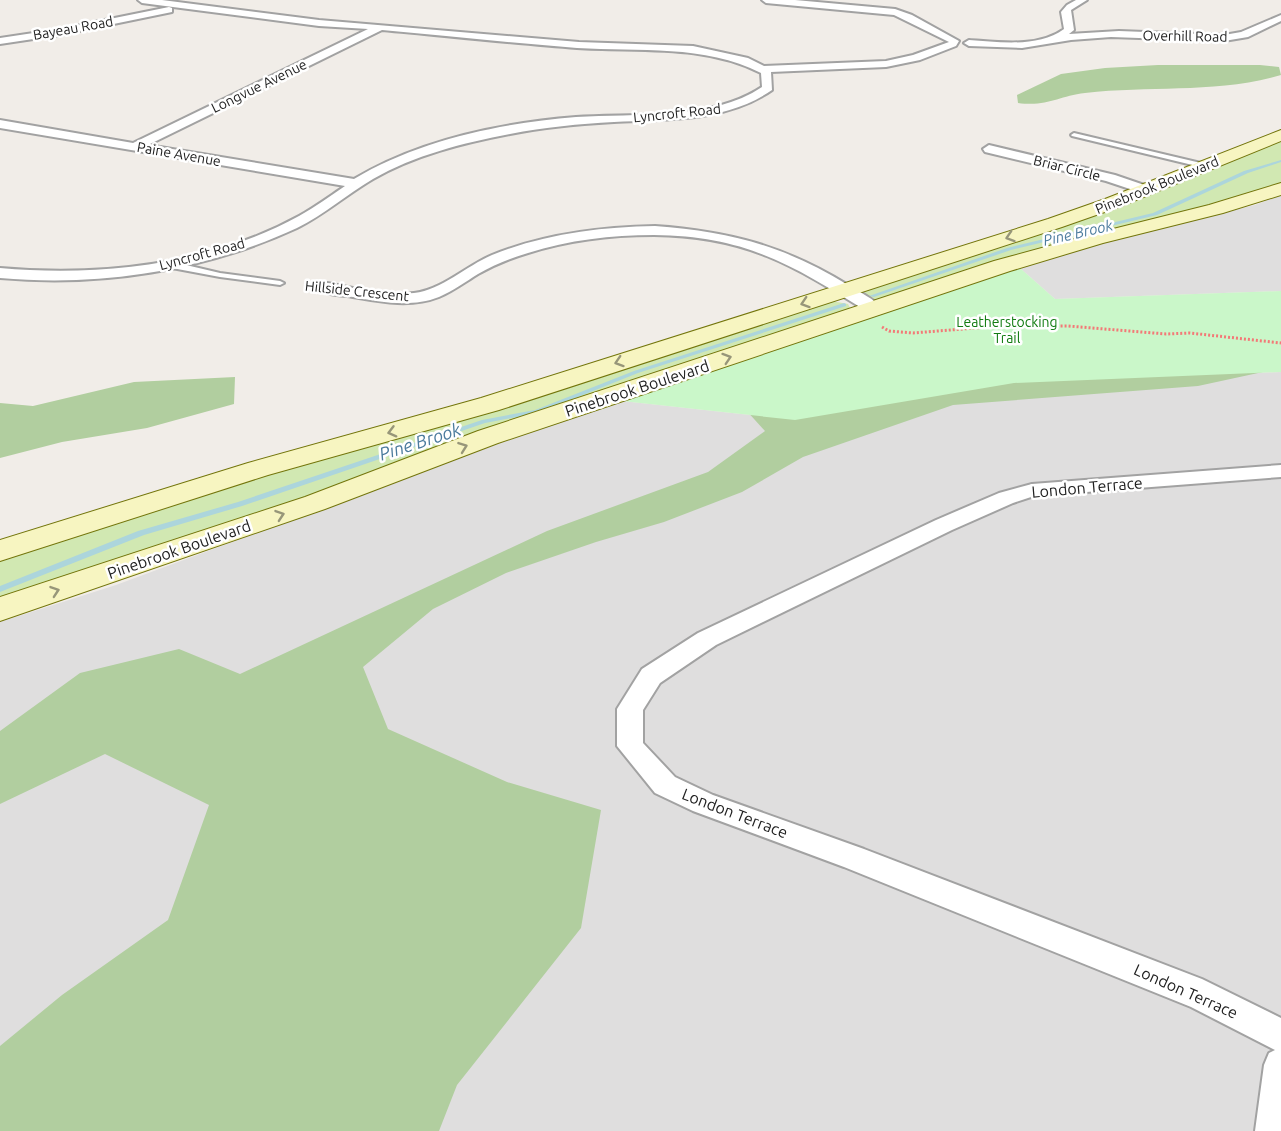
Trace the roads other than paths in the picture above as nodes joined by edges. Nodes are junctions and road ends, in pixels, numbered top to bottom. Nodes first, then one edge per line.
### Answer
1 (142, 0) edge
2 (766, 0) edge
3 (903, 0) edge
4 (1083, 0) edge
5 (794, 1) edge
6 (162, 3) junction
7 (188, 7) junction
8 (884, 10) junction
9 (146, 13) junction
10 (1281, 18) edge
11 (1067, 22) junction
12 (382, 27) junction
13 (1120, 34) junction
14 (1055, 39) junction
15 (0, 41) edge
16 (954, 43) junction
17 (744, 60) junction
18 (800, 66) junction
19 (764, 69) junction
20 (0, 124) edge
21 (1074, 135) dead end
22 (1281, 135) edge
23 (136, 146) junction
24 (989, 149) dead end
25 (1205, 166) junction
26 (358, 184) junction
27 (1281, 189) edge
28 (1144, 190) junction
29 (172, 263) junction
30 (0, 273) edge
31 (280, 283) dead end
32 (327, 288) dead end
33 (844, 290) junction
34 (877, 318) junction
35 (1281, 471) edge
36 (0, 551) edge
37 (0, 609) edge
38 (1281, 1036) edge
39 (1281, 1065) edge
40 (1272, 1131) edge

1 - 6 street
2 - 5 street
3 - 8 street
4 - 11 street
5 - 8 street
6 - 7 street
6 - 9 street, Bayeau Road
7 - 9 street, Bayeau Road
7 - 12 street
8 - 16 street
9 - 15 street, Bayeau Road
10 - 13 street, Overhill Road
11 - 13 street, Overhill Road
11 - 14 street
12 - 17 street
12 - 23 street, Longvue Avenue
13 - 14 street, Overhill Road
14 - 16 street, Overhill Road
16 - 18 street
17 - 18 street
17 - 19 street
18 - 19 street
19 - 26 street, Lyncroft Road
20 - 23 street, Paine Avenue
21 - 25 lane
22 - 25 street, Pinebrook Boulevard
23 - 26 street, Paine Avenue
24 - 28 street, Briar Circle
25 - 28 street, Pinebrook Boulevard
26 - 29 street, Lyncroft Road
27 - 34 street, Pinebrook Boulevard
28 -> 33 street, Pinebrook Boulevard
29 - 30 street, Lyncroft Road
29 - 31 lane
32 - 33 street, Hillside Crescent
33 - 34 street, Hillside Crescent
33 -> 36 street, Pinebrook Boulevard
37 -> 34 street, Pinebrook Boulevard
35 - 38 street, London Terrace
39 - 40 street

